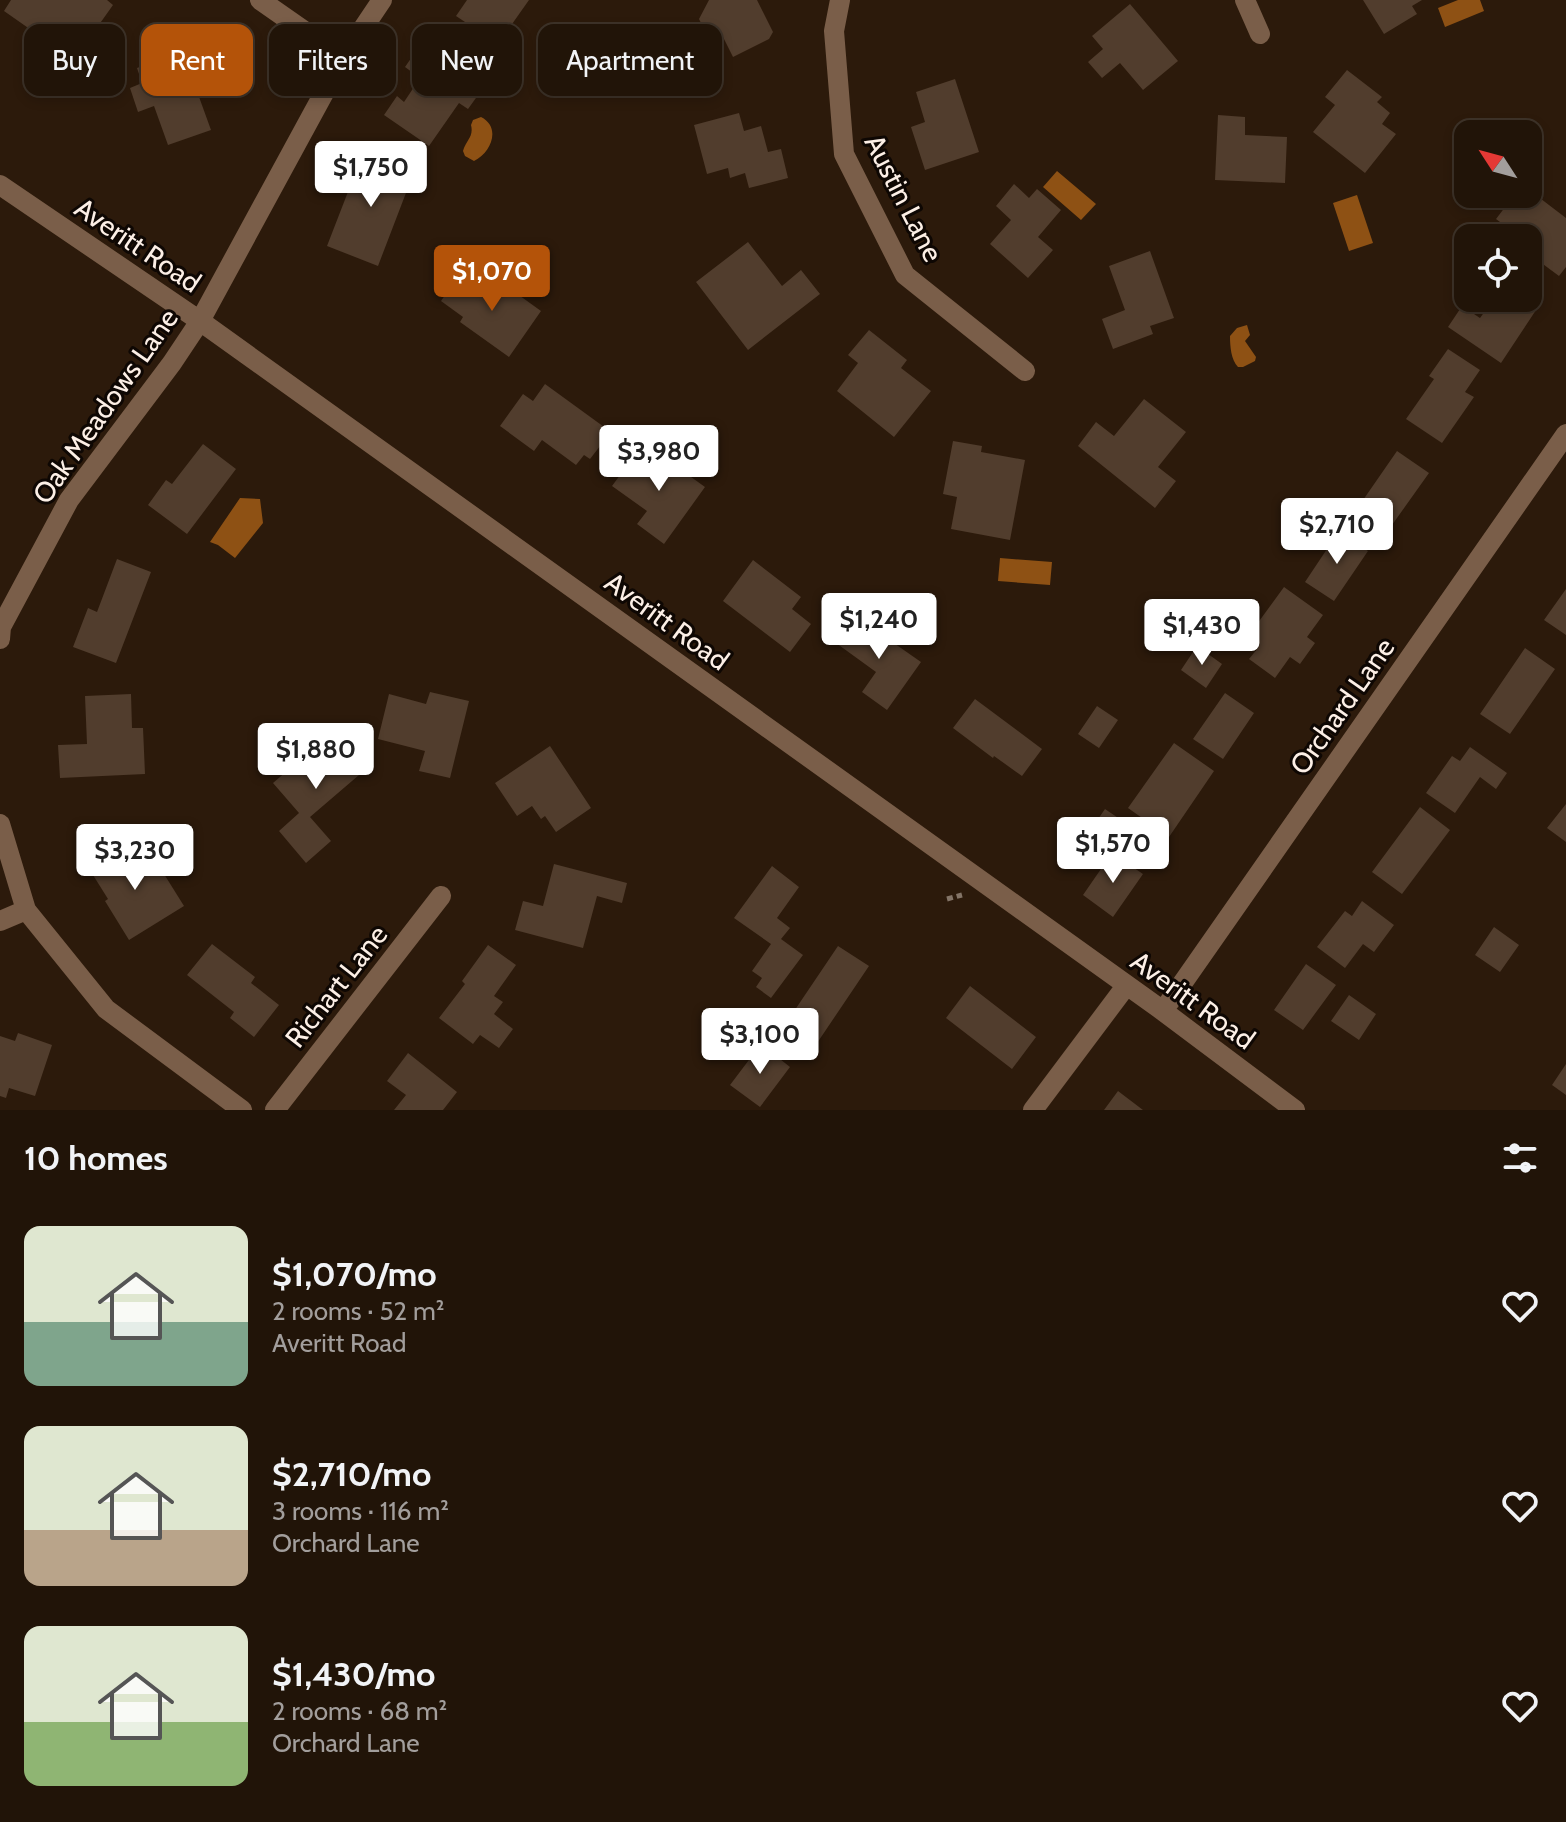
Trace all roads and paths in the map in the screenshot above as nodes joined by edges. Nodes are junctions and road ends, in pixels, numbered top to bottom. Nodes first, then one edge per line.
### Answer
1 (260, 0) edge
2 (382, 0) edge
3 (840, 0) edge
4 (1245, 0) edge
5 (294, 24) edge
6 (366, 24) edge
7 (1260, 34) dead end
8 (322, 96) edge
9 (0, 185) edge
10 (200, 321) junction
11 (1025, 371) dead end
12 (1566, 434) edge
13 (0, 627) edge
14 (0, 639) edge
15 (0, 824) edge
16 (441, 896) dead end
17 (26, 910) junction
18 (0, 921) edge
19 (1126, 986) junction
20 (1163, 1011) junction
21 (242, 1110) edge
22 (275, 1110) edge
23 (1033, 1110) edge
24 (1295, 1110) edge

1 - 5 street
2 - 6 street, Oak Meadows Lane
3 - 11 street, Austin Lane
4 - 7 street
8 - 10 street, Oak Meadows Lane
9 - 10 street, Averitt Road
10 - 13 street, Oak Meadows Lane
10 - 19 street, Averitt Road
12 - 20 street, Orchard Lane
13 - 14 street, Oak Meadows Lane
15 - 17 street
16 - 22 street, Richart Lane
17 - 18 street
17 - 21 street
19 - 20 street, Averitt Road
19 - 23 street
20 - 24 street, Averitt Road

